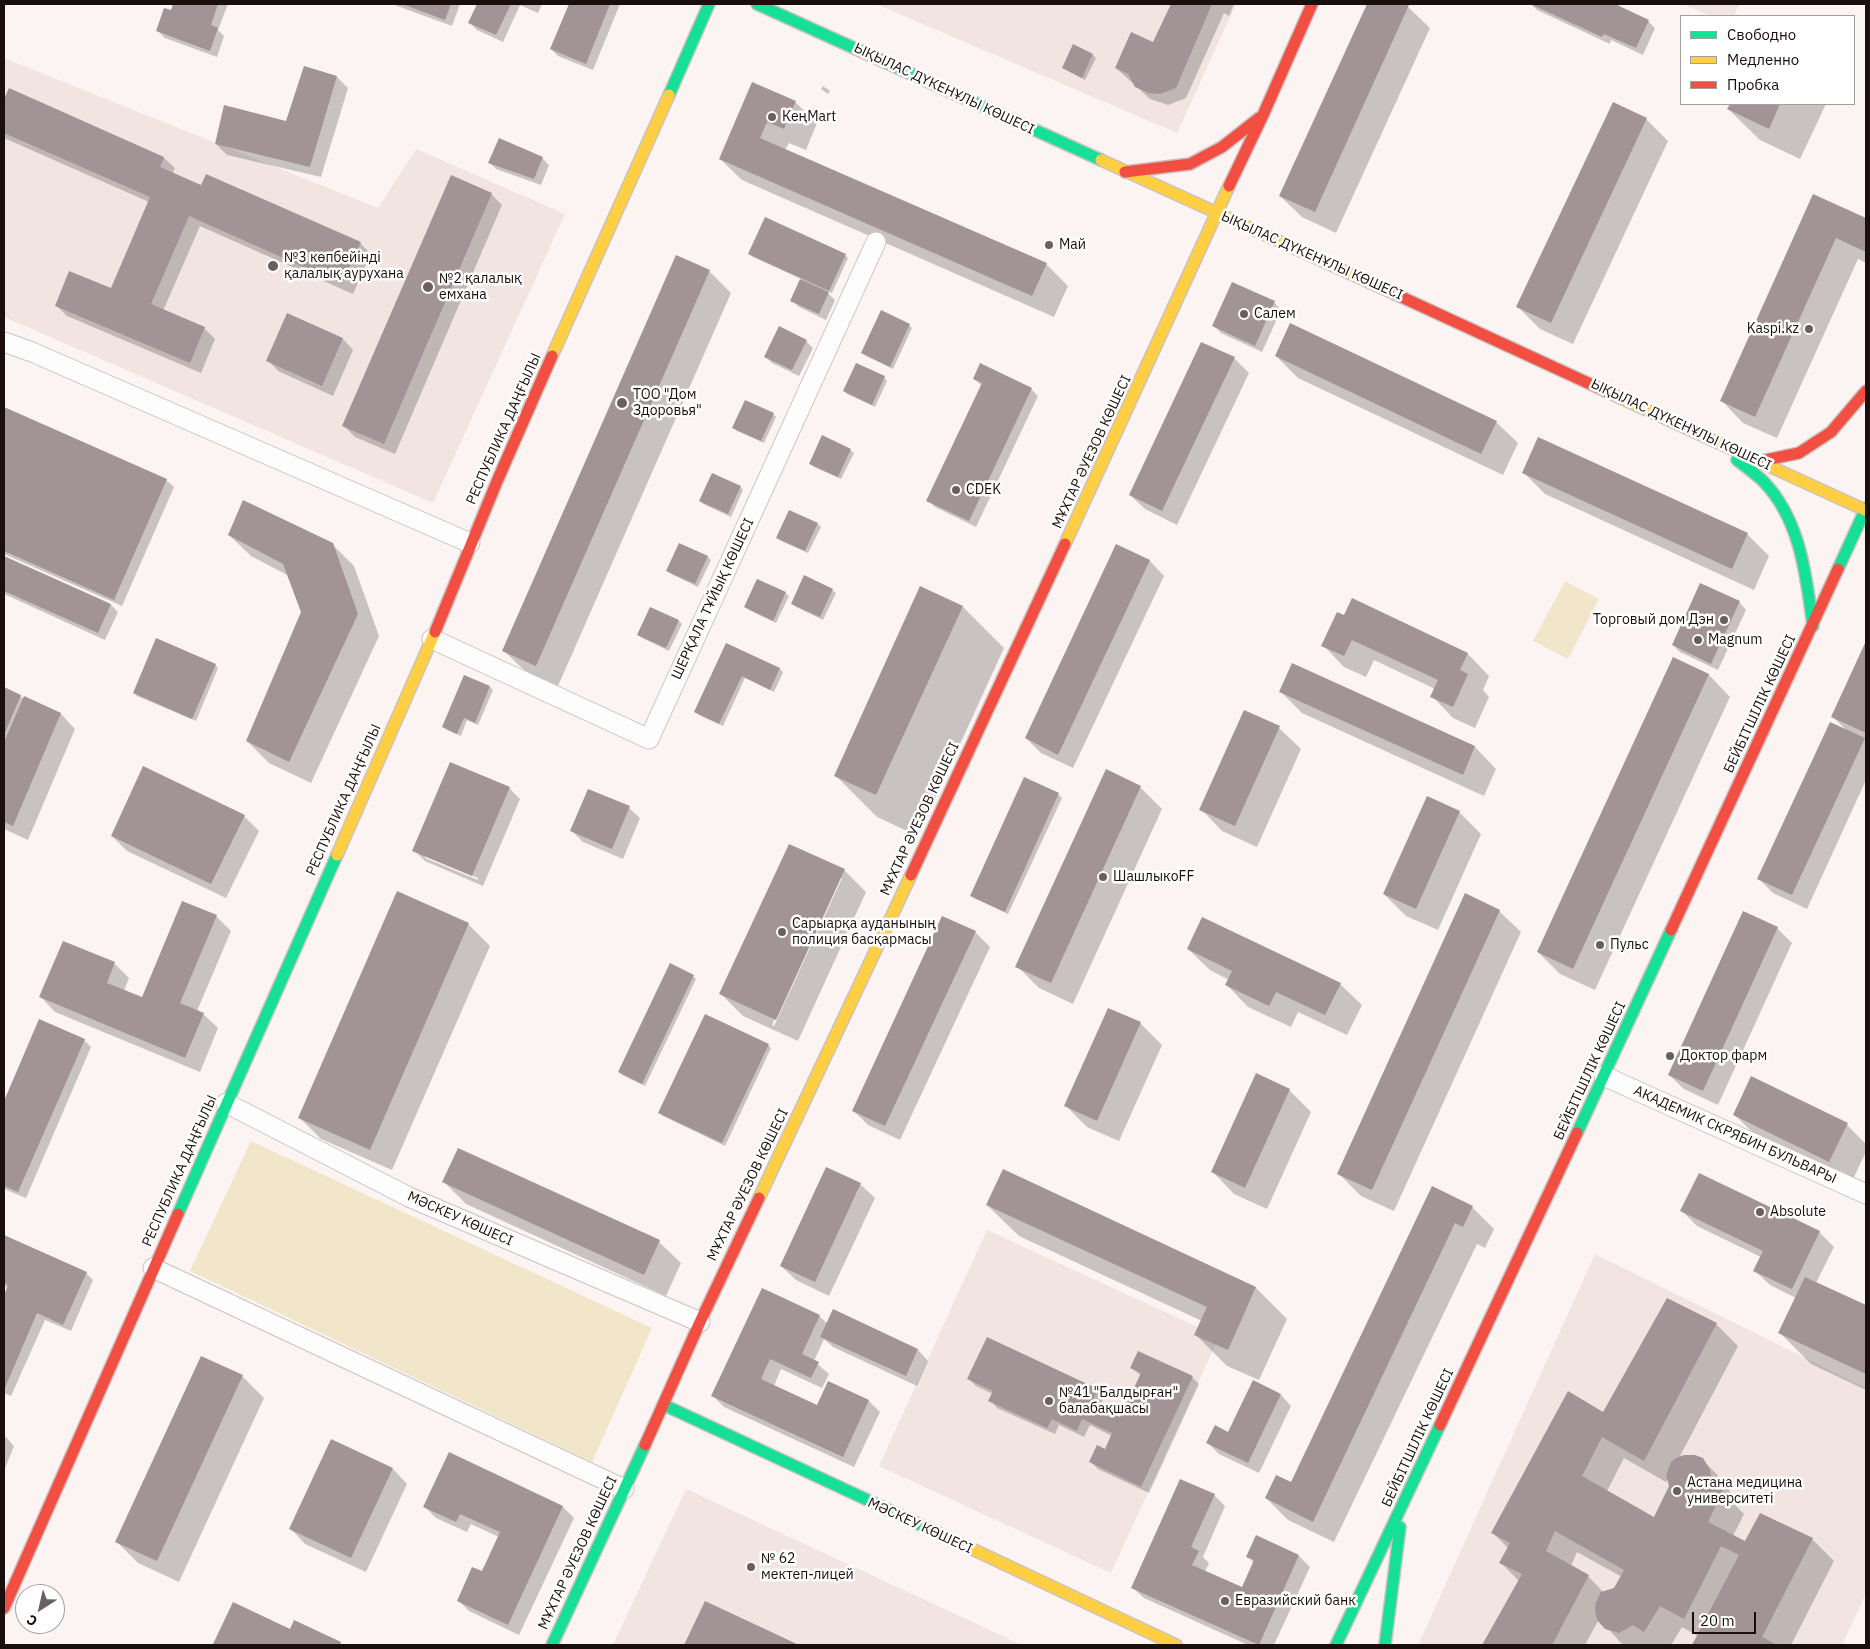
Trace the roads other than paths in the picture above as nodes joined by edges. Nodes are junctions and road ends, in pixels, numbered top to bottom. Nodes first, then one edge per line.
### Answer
1 (709, 4) edge
2 (757, 4) edge
3 (1312, 4) edge
4 (1263, 115) junction
5 (1126, 172) junction
6 (1217, 213) junction
7 (876, 242) dead end
8 (4, 342) edge
9 (1866, 391) edge
10 (1714, 440) junction
11 (1762, 461) junction
12 (1866, 510) edge
13 (470, 543) junction
14 (1813, 626) junction
15 (432, 639) junction
16 (1604, 1076) junction
17 (226, 1103) junction
18 (1866, 1194) edge
19 (153, 1268) junction
20 (700, 1322) junction
21 (664, 1406) junction
22 (624, 1489) junction
23 (1402, 1506) junction
24 (4, 1608) edge
25 (552, 1645) edge
26 (1176, 1645) edge
27 (1336, 1645) edge
28 (1385, 1645) edge

1 - 13 street, РЕСПУБЛИКА ДАҢҒЫЛЫ
2 - 5 street, ЫҚЫЛАС ДҮКЕНҰЛЫ КӨШЕСІ
3 - 4 street, МҰХТАР ӘУЕЗОВ КӨШЕСІ
4 - 5 street
4 - 6 street, МҰХТАР ӘУЕЗОВ КӨШЕСІ
5 - 6 street, ЫҚЫЛАС ДҮКЕНҰЛЫ КӨШЕСІ
6 - 10 street, ЫҚЫЛАС ДҮКЕНҰЛЫ КӨШЕСІ
6 - 20 street, МҰХТАР ӘУЕЗОВ КӨШЕСІ
7 - 15 street, ШЕРҚАЛА ТҰЙЫҚ КӨШЕСІ
8 - 13 street
9 - 11 street
10 - 11 street, ЫҚЫЛАС ДҮКЕНҰЛЫ КӨШЕСІ
10 - 14 street
11 - 12 street, ЫҚЫЛАС ДҮКЕНҰЛЫ КӨШЕСІ
12 - 14 street, БЕЙБІТШІЛІК КӨШЕСІ
13 - 15 street, РЕСПУБЛИКА ДАҢҒЫЛЫ
14 - 16 street, БЕЙБІТШІЛІК КӨШЕСІ
15 - 17 street, РЕСПУБЛИКА ДАҢҒЫЛЫ
16 - 18 street, АКАДЕМИК СКРЯБИН БУЛЬВАРЫ
16 - 23 street, БЕЙБІТШІЛІК КӨШЕСІ
17 - 19 street, РЕСПУБЛИКА ДАҢҒЫЛЫ
17 - 20 street, МӘСКЕУ КӨШЕСІ
19 - 22 street
19 - 24 street, РЕСПУБЛИКА ДАҢҒЫЛЫ
20 - 21 street, МҰХТАР ӘУЕЗОВ КӨШЕСІ
21 - 22 street, МҰХТАР ӘУЕЗОВ КӨШЕСІ
21 - 26 street, МӘСКЕУ КӨШЕСІ
22 - 25 street, МҰХТАР ӘУЕЗОВ КӨШЕСІ
23 - 27 street, БЕЙБІТШІЛІК КӨШЕСІ
23 - 28 street

